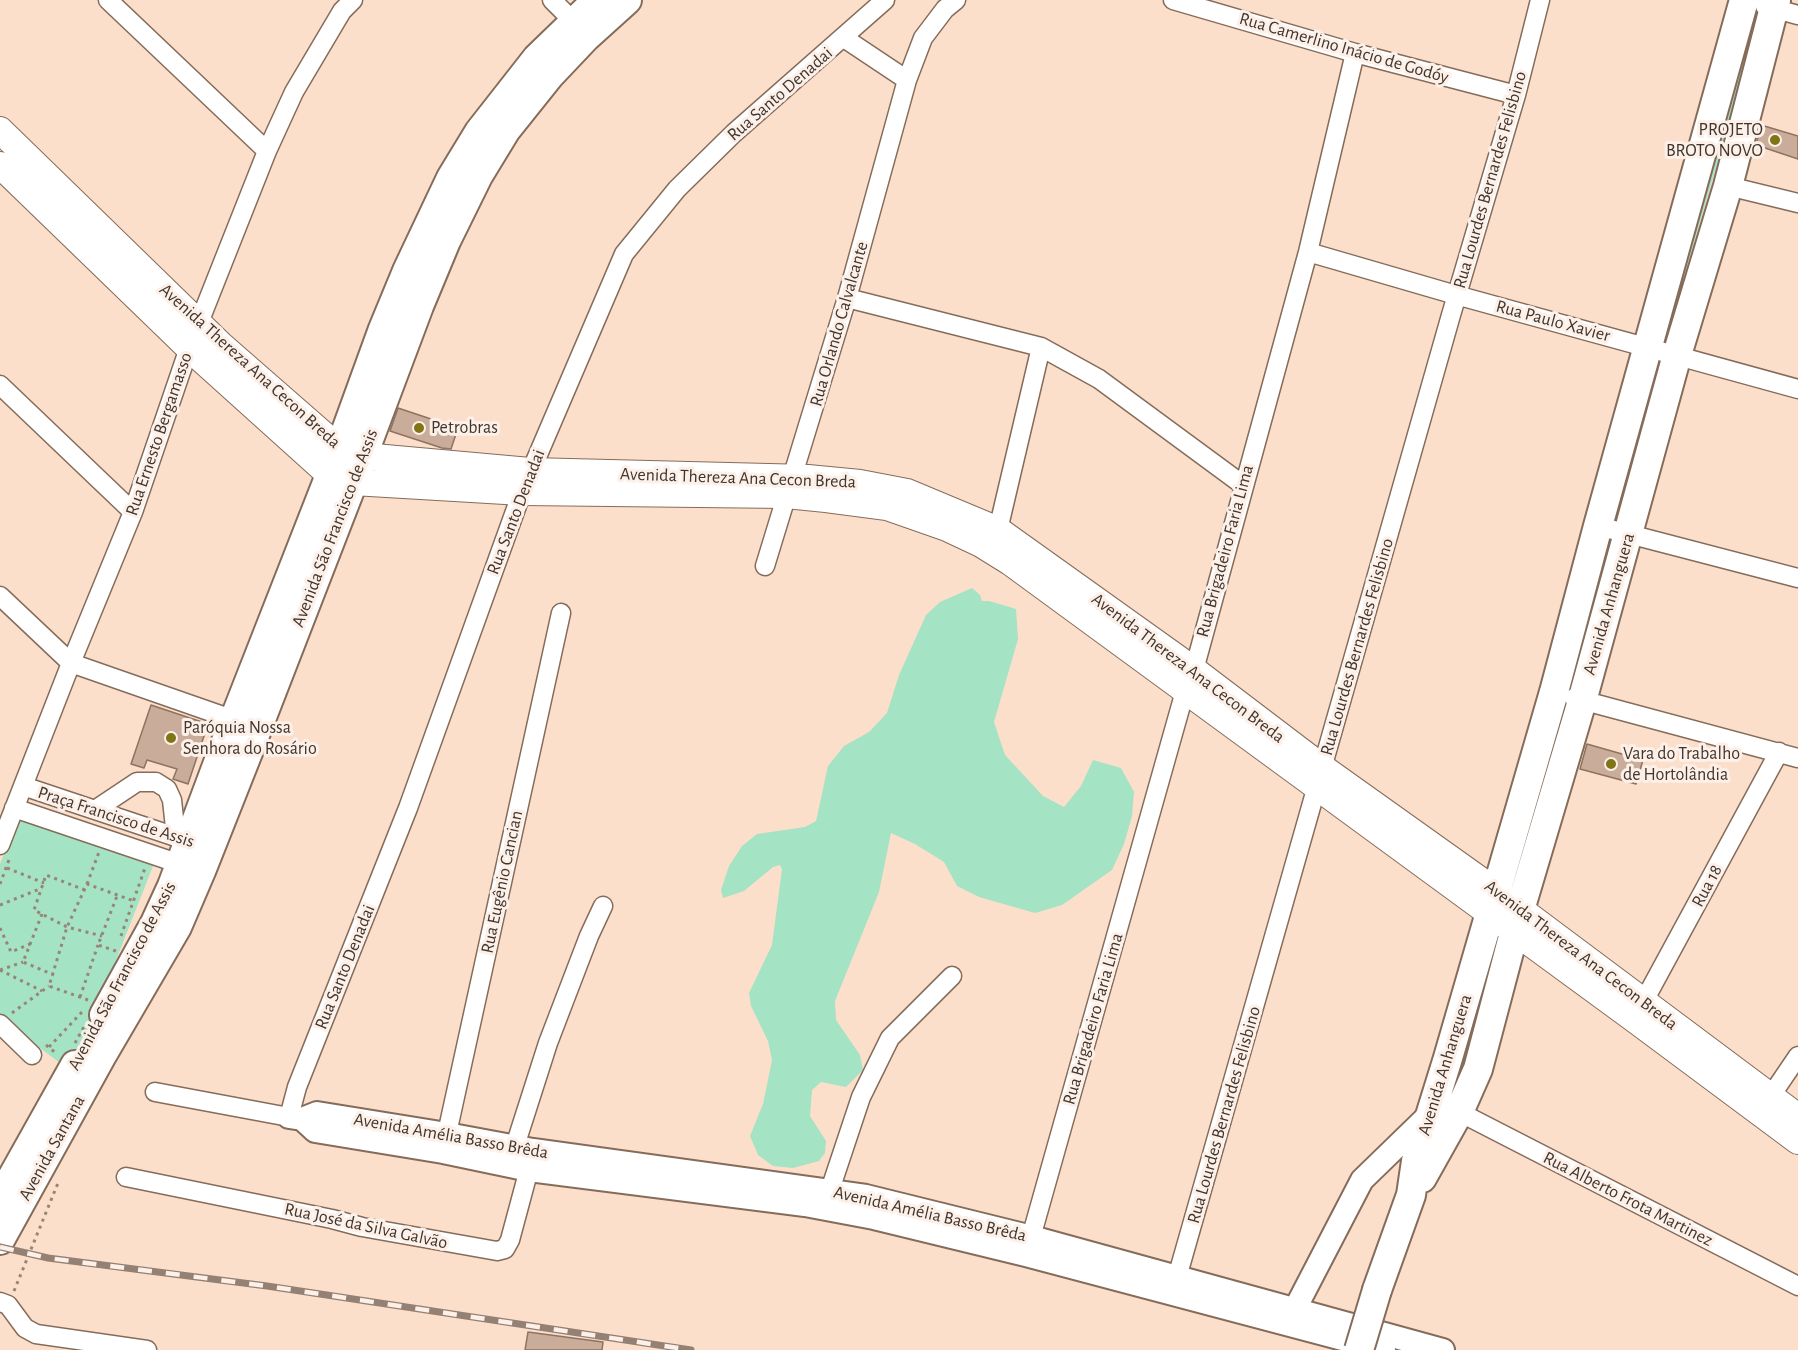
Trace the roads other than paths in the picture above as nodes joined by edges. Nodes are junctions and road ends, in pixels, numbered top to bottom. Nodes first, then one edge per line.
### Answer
1 (108, 0) edge
2 (552, 0) edge
3 (597, 0) edge
4 (627, 0) edge
5 (885, 0) edge
6 (956, 0) edge
7 (1173, 0) edge
8 (1540, 0) edge
9 (1743, 0) edge
10 (342, 4) edge
11 (1782, 8) edge
12 (573, 21) junction
13 (844, 38) junction
14 (1355, 52) junction
15 (908, 80) junction
16 (1516, 95) junction
17 (0, 130) edge
18 (267, 151) junction
19 (0, 165) edge
20 (1728, 186) junction
21 (1798, 203) edge
22 (1308, 252) junction
23 (1456, 295) junction
24 (847, 298) junction
25 (198, 323) junction
26 (1041, 347) junction
27 (1648, 347) junction
28 (189, 348) junction
29 (1677, 355) junction
30 (0, 386) edge
31 (1798, 389) edge
32 (347, 465) junction
33 (526, 481) junction
34 (1243, 485) junction
35 (790, 486) junction
36 (133, 512) junction
37 (1598, 526) junction
38 (998, 530) junction
39 (1629, 533) junction
40 (765, 566) dead end
41 (1798, 578) edge
42 (0, 596) edge
43 (561, 613) dead end
44 (71, 663) junction
45 (1189, 680) junction
46 (1554, 692) junction
47 (1582, 701) junction
48 (246, 723) junction
49 (1779, 752) junction
50 (1798, 758) edge
51 (1320, 778) junction
52 (23, 786) junction
53 (9, 809) edge
54 (95, 810) junction
55 (5, 851) edge
56 (191, 853) junction
57 (1494, 903) junction
58 (603, 906) dead end
59 (1517, 921) junction
60 (952, 976) dead end
61 (1640, 1010) junction
62 (8, 1023) edge
63 (36, 1048) road end
64 (1798, 1056) edge
65 (1443, 1076) junction
66 (75, 1085) junction
67 (155, 1092) dead end
68 (1454, 1104) junction
69 (1765, 1105) junction
70 (295, 1118) junction
71 (1798, 1118) edge
72 (1798, 1141) edge
73 (445, 1143) junction
74 (526, 1155) junction
75 (1386, 1156) junction
76 (34, 1160) junction
77 (1416, 1161) junction
78 (126, 1177) dead end
79 (830, 1190) junction
80 (1411, 1195) junction
81 (0, 1199) edge
82 (0, 1240) edge
83 (1029, 1246) junction
84 (1175, 1285) junction
85 (1798, 1286) edge
86 (0, 1302) edge
87 (1295, 1309) junction
88 (147, 1350) edge
89 (1359, 1350) edge
90 (1384, 1350) edge
91 (1443, 1350) edge

1 - 18 street
2 - 12 street
3 - 12 main road, Avenida São Francisco de Assis
4 - 32 main road, Avenida São Francisco de Assis
5 - 13 street, Rua Santo Denadai
6 - 15 street, Rua Orlando Calvalcante
7 - 14 street, Rua Camerlino Inácio de Godóy
8 - 16 street, Rua Lourdes Bernardes Felisbino
9 - 11 street
9 - 27 main road, Avenida Anhanguera
10 - 18 street, Rua Ernesto Bergamasso
11 - 20 main road, Avenida Anhanguera
12 - 32 main road, Avenida São Francisco de Assis
13 - 15 street
13 - 33 street, Rua Santo Denadai
14 - 16 street, Rua Camerlino Inácio de Godóy
14 - 22 street, Rua Brigadeiro Faria Lima
15 - 24 street, Rua Orlando Calvalcante
16 - 23 street, Rua Lourdes Bernardes Felisbino
17 - 25 main road, Avenida Thereza Ana Cecon Breda
18 - 25 street, Rua Ernesto Bergamasso
19 - 28 main road, Avenida Thereza Ana Cecon Breda
20 - 21 street
20 - 29 main road, Avenida Anhanguera
22 - 23 street, Rua Paulo Xavier
22 - 34 street, Rua Brigadeiro Faria Lima
23 - 27 street, Rua Paulo Xavier
23 - 51 street, Rua Lourdes Bernardes Felisbino
24 - 26 street
24 - 35 street, Rua Orlando Calvalcante
25 - 28 street, Rua Ernesto Bergamasso
25 - 32 main road, Avenida Thereza Ana Cecon Breda
26 - 34 street
26 - 38 street
27 - 29 street, Rua Paulo Xavier
27 - 37 main road, Avenida Anhanguera
28 - 32 main road, Avenida Thereza Ana Cecon Breda
28 - 36 street, Rua Ernesto Bergamasso
29 - 31 street, Rua Paulo Xavier
29 - 39 main road, Avenida Anhanguera
30 - 36 street
32 - 33 main road, Avenida Thereza Ana Cecon Breda
32 - 48 main road, Avenida São Francisco de Assis
33 - 35 main road, Avenida Thereza Ana Cecon Breda
33 - 70 street, Rua Santo Denadai
34 - 45 street, Rua Brigadeiro Faria Lima
35 - 38 main road, Avenida Thereza Ana Cecon Breda
35 - 40 street, Rua Orlando Calvalcante
35 - 45 main road, Avenida Thereza Ana Cecon Breda
36 - 44 street, Rua Ernesto Bergamasso
37 - 39 street
37 - 46 main road, Avenida Anhanguera
38 - 45 main road, Avenida Thereza Ana Cecon Breda
39 - 41 street
39 - 47 main road, Avenida Anhanguera
42 - 44 street
43 - 73 street, Rua Eugênio Cancian
44 - 48 street
44 - 52 street, Rua Ernesto Bergamasso
45 - 51 main road, Avenida Thereza Ana Cecon Breda
45 - 83 street, Rua Brigadeiro Faria Lima
46 - 47 street
46 - 57 main road, Avenida Anhanguera
47 - 49 street
47 - 59 main road, Avenida Anhanguera
48 - 56 main road, Avenida São Francisco de Assis
49 - 50 street
49 - 61 street, Rua 18
51 - 57 main road, Avenida Thereza Ana Cecon Breda
51 - 84 street, Rua Lourdes Bernardes Felisbino
52 - 53 street, Rua Ernesto Bergamasso
52 - 54 street, Praça Francisco de Assis
53 - 55 street, Rua Ernesto Bergamasso
53 - 56 street, Praça Francisco de Assis
54 - 56 street, Praça Francisco de Assis
54 - 56 street
56 - 66 main road, Avenida São Francisco de Assis
56 - 66 main road, Avenida São Francisco de Assis
57 - 59 main road, Avenida Thereza Ana Cecon Breda
57 - 65 main road, Avenida Anhanguera
58 - 74 street
59 - 61 main road, Avenida Thereza Ana Cecon Breda
59 - 68 main road, Avenida Anhanguera
60 - 79 street
61 - 69 main road, Avenida Thereza Ana Cecon Breda
62 - 63 street
64 - 69 street
65 - 68 main road, Avenida Anhanguera
65 - 68 main road
66 - 76 main road, Avenida Santana
67 - 70 street, Avenida Amélia Basso Brêda
68 - 75 street
68 - 77 main road, Avenida Anhanguera
68 - 80 main road, Avenida Anhanguera
68 - 85 street, Rua Alberto Frota Martinez
69 - 71 main road, Avenida Thereza Ana Cecon Breda
69 - 72 main road, Avenida Thereza Ana Cecon Breda
70 - 73 street, Avenida Amélia Basso Brêda
73 - 74 street, Avenida Amélia Basso Brêda
74 - 78 street, Rua José da Silva Galvão
74 - 79 street, Avenida Amélia Basso Brêda
74 - 83 street, Avenida Amélia Basso Brêda
75 - 77 street
75 - 87 street
76 - 81 main road, Avenida Santana
76 - 82 main road, Avenida Santana
77 - 80 main road, Avenida Anhanguera
79 - 83 street, Avenida Amélia Basso Brêda
80 - 89 main road, Avenida Anhanguera, bridge
83 - 84 street, Avenida Amélia Basso Brêda
84 - 87 street, Avenida Amélia Basso Brêda
84 - 90 street, Avenida Amélia Basso Brêda
86 - 88 street
87 - 91 street, Avenida Amélia Basso Brêda

